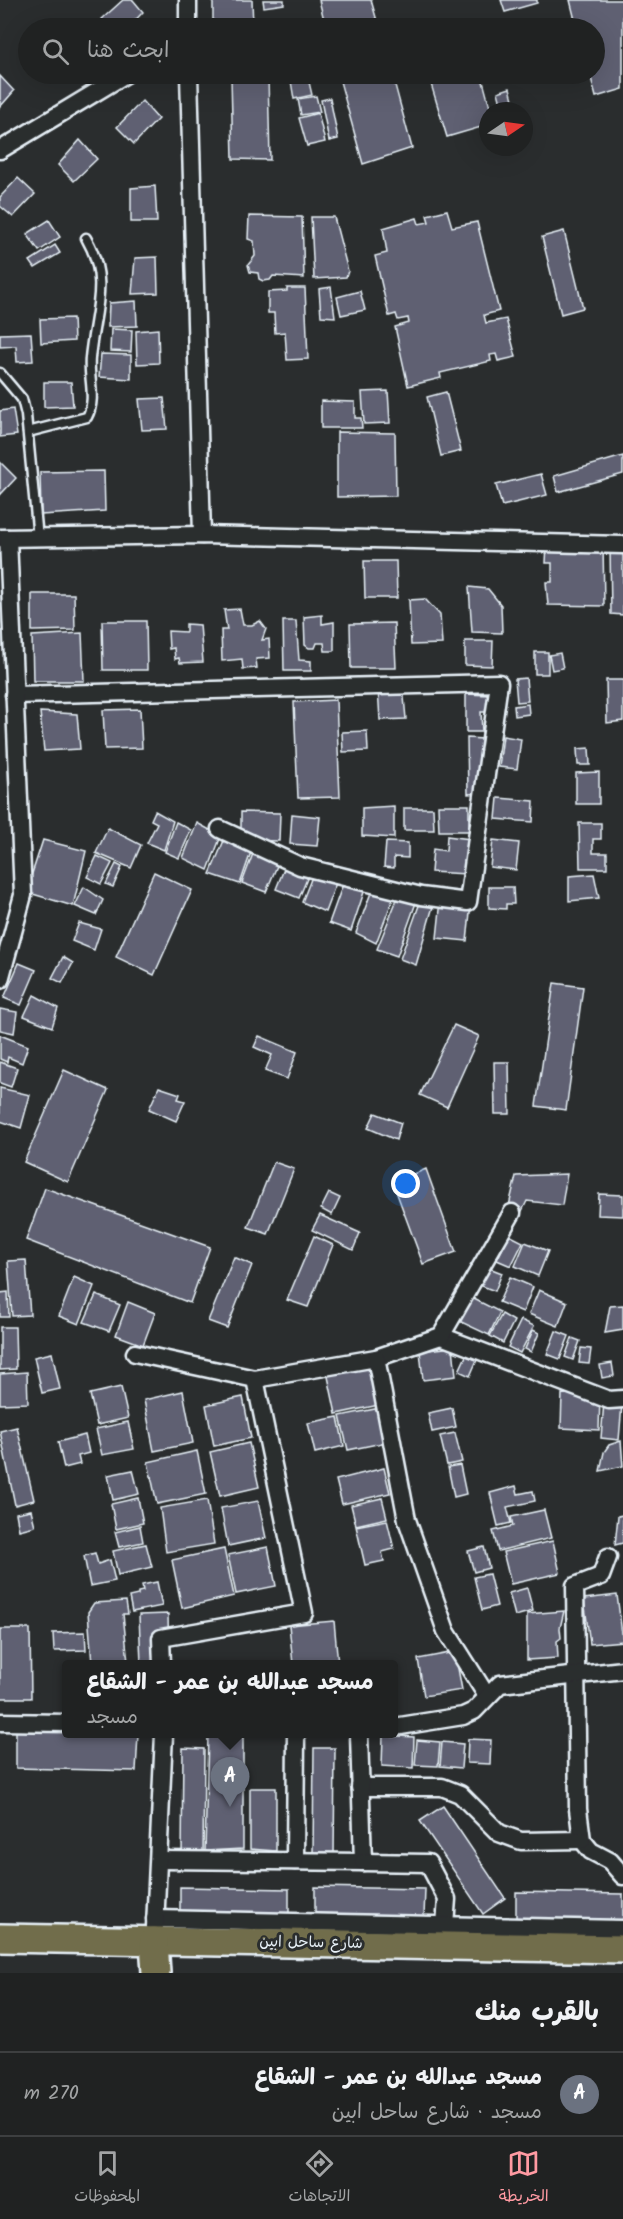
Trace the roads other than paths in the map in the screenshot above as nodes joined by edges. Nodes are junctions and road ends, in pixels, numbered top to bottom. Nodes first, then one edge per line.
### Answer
1 (188, 0) edge
2 (188, 18) edge
3 (109, 84) edge
4 (189, 84) edge
5 (0, 150) edge
6 (87, 238) dead end
7 (0, 373) edge
8 (28, 432) junction
9 (202, 535) junction
10 (4, 538) edge
11 (38, 539) junction
12 (623, 545) edge
13 (14, 695) junction
14 (220, 829) dead end
15 (0, 980) edge
16 (512, 1213) dead end
17 (441, 1336) junction
18 (135, 1353) dead end
19 (376, 1358) junction
20 (255, 1379) junction
21 (623, 1399) edge
22 (608, 1557) dead end
23 (162, 1660) edge
24 (623, 1670) edge
25 (577, 1675) junction
26 (487, 1696) junction
27 (0, 1722) edge
28 (62, 1723) edge
29 (398, 1726) edge
30 (164, 1738) edge
31 (296, 1738) edge
32 (359, 1738) edge
33 (360, 1787) junction
34 (582, 1840) junction
35 (160, 1860) junction
36 (295, 1861) junction
37 (363, 1863) junction
38 (623, 1876) edge
39 (445, 1925) junction
40 (623, 1929) edge
41 (155, 1930) junction
42 (0, 1938) edge
43 (623, 1949) edge
44 (156, 1973) edge

1 - 2 street
3 - 5 street
4 - 9 street
6 - 8 lane
7 - 8 lane
8 - 11 lane
9 - 11 street
9 - 12 street
10 - 11 street
10 - 13 street
13 - 14 street
13 - 15 street
16 - 17 street
17 - 19 street
17 - 21 street
18 - 20 street
19 - 20 street
19 - 26 street
20 - 23 street
22 - 25 street
24 - 25 street
25 - 26 street
25 - 34 street
26 - 29 street
27 - 28 street
30 - 35 street
31 - 36 street
32 - 33 street
33 - 34 street
33 - 37 street
34 - 38 street
35 - 36 street
35 - 41 street
36 - 37 street
37 - 39 street
39 - 40 street
39 - 41 street
41 - 42 highway, شارع ساحل ابين
41 - 43 highway, شارع ساحل ابين
41 - 44 highway

